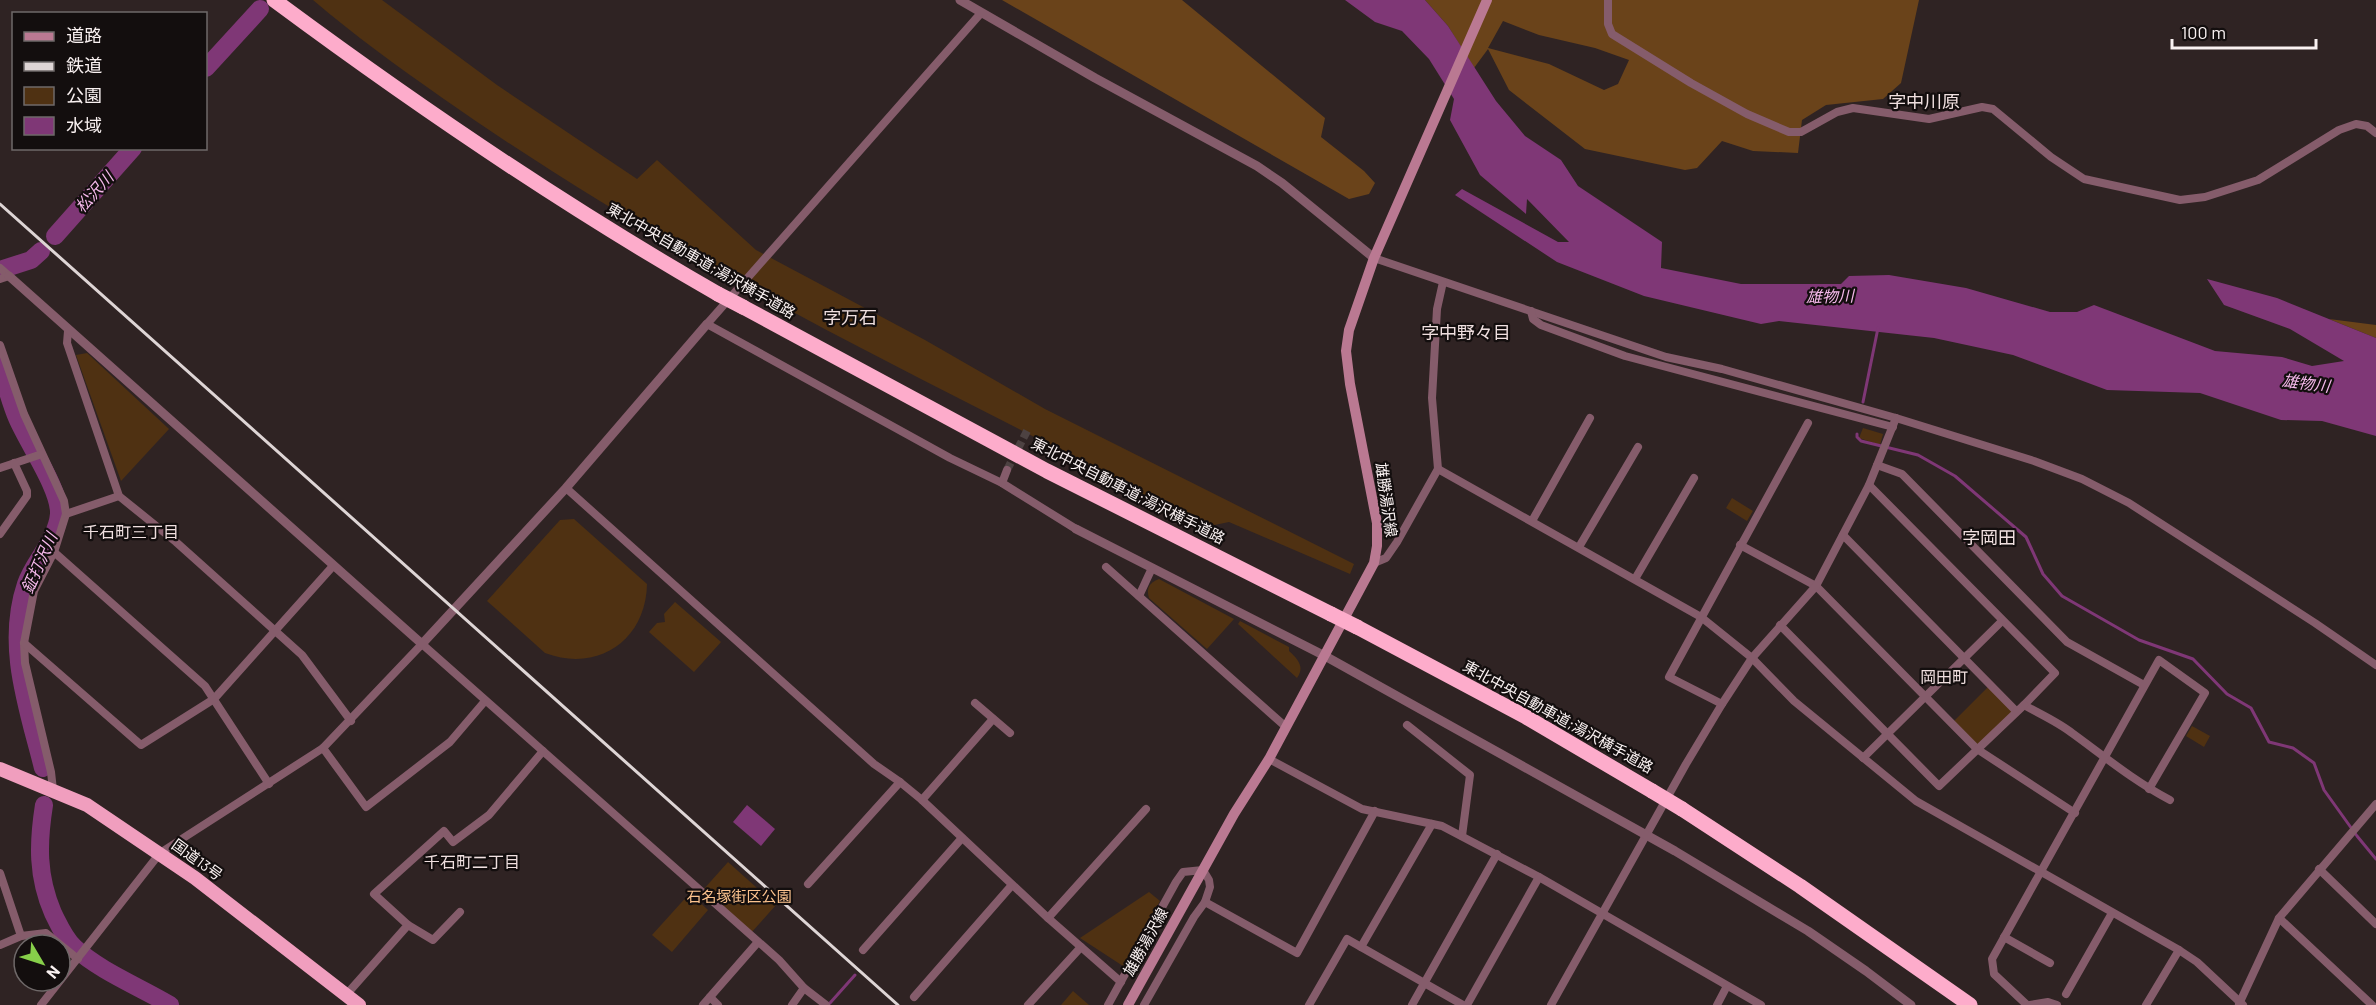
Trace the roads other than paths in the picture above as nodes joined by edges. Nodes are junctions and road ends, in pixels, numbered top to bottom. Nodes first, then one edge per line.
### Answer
1 (274, 0) edge
2 (960, 0) edge
3 (1487, 0) edge
4 (1608, 0) edge
5 (981, 13) junction
6 (2376, 133) edge
7 (1374, 258) junction
8 (0, 268) edge
9 (4, 278) edge
10 (1443, 282) junction
11 (1531, 311) junction
12 (706, 324) junction
13 (69, 331) junction
14 (0, 345) edge
15 (1590, 418) dead end
16 (1896, 418) junction
17 (1808, 423) dead end
18 (1893, 427) junction
19 (1638, 447) dead end
20 (42, 454) junction
21 (14, 463) junction
22 (1877, 465) junction
23 (0, 468) edge
24 (1438, 469) junction
25 (1007, 470) tunnel mouth
26 (1694, 478) dead end
27 (1002, 483) junction
28 (1869, 485) junction
29 (566, 488) junction
30 (119, 496) junction
31 (66, 514) junction
32 (1532, 521) junction
33 (1076, 530) joint
34 (0, 534) edge
35 (1843, 535) junction
36 (1740, 545) junction
37 (1579, 547) junction
38 (54, 552) junction
39 (1374, 563) junction
40 (333, 567) junction
41 (1106, 567) dead end
42 (1152, 568) junction
43 (1635, 579) junction
44 (1816, 586) junction
45 (1139, 596) junction
46 (1701, 617) junction
47 (2001, 621) junction
48 (1780, 624) junction
49 (274, 632) junction
50 (24, 643) junction
51 (422, 644) junction
52 (1325, 656) junction
53 (1963, 657) junction
54 (1752, 658) junction
55 (2376, 665) edge
56 (2145, 685) junction
57 (1925, 696) junction
58 (214, 699) junction
59 (485, 701) junction
60 (975, 704) dead end
61 (1722, 704) junction
62 (2024, 705) junction
63 (2016, 711) junction
64 (993, 719) junction
65 (351, 720) junction
66 (1407, 725) dead end
67 (1286, 727) junction
68 (1010, 733) dead end
69 (1887, 733) junction
70 (323, 748) junction
71 (1977, 749) junction
72 (543, 751) junction
73 (1863, 758) junction
74 (1269, 759) junction
75 (2104, 759) junction
76 (0, 769) edge
77 (900, 782) junction
78 (269, 784) junction
79 (2149, 789) junction
80 (53, 790) junction
81 (922, 800) junction
82 (2170, 800) dead end
83 (2376, 804) edge
84 (1146, 809) dead end
85 (1376, 811) junction
86 (2075, 813) junction
87 (1432, 824) junction
88 (1646, 835) junction
89 (1462, 836) junction
90 (962, 838) junction
91 (160, 853) junction
92 (1497, 854) junction
93 (2319, 869) junction
94 (1203, 870) junction
95 (0, 873) edge
96 (2041, 873) junction
97 (1539, 877) junction
98 (808, 884) dead end
99 (1012, 885) junction
100 (1205, 902) junction
101 (460, 912) dead end
102 (2112, 913) junction
103 (1602, 914) junction
104 (1048, 918) junction
105 (2279, 918) junction
106 (2376, 924) edge
107 (408, 925) junction
108 (20, 933) edge
109 (2004, 937) junction
110 (758, 942) junction
111 (1081, 947) junction
112 (1361, 947) junction
113 (863, 950) dead end
114 (2179, 950) junction
115 (72, 953) edge
116 (79, 958) junction
117 (2050, 963) dead end
118 (1121, 982) junction
119 (1425, 984) junction
120 (1727, 986) junction
121 (804, 988) junction
122 (2066, 994) dead end
123 (346, 995) junction
124 (710, 997) junction
125 (914, 997) dead end
126 (1147, 1004) edge
127 (2240, 1004) edge
128 (41, 1005) edge
129 (359, 1005) edge
130 (702, 1005) edge
131 (718, 1005) edge
132 (792, 1005) edge
133 (826, 1005) edge
134 (1028, 1005) edge
135 (1108, 1005) edge
136 (1128, 1005) edge
137 (1309, 1005) edge
138 (1412, 1005) edge
139 (1465, 1005) edge
140 (1551, 1005) edge
141 (1717, 1005) edge
142 (1761, 1005) edge
143 (1911, 1005) edge
144 (1970, 1005) edge
145 (2029, 1005) edge
146 (2057, 1005) edge
147 (2146, 1005) edge
148 (2372, 1005) edge

1 - 144 highway, 東北中央自動車道;湯沢横手道路, bridge
2 - 5 street
3 - 7 main road, 雄勝湯沢線
4 - 6 street
5 - 7 street
5 - 12 street
7 - 10 street
7 - 39 main road, 雄勝湯沢線
8 - 9 street
9 - 13 street
10 - 11 street
10 - 24 street
11 - 16 street
11 - 18 street
12 - 27 street
12 - 29 street
13 - 30 street
13 - 40 street
14 - 20 street
15 - 32 street
16 - 18 street
16 - 55 street
17 - 36 street
18 - 22 street
19 - 37 street
20 - 21 street
20 - 31 street
21 - 23 street
21 - 34 street
22 - 28 street
22 - 56 street
24 - 32 street
24 - 39 street
25 - 27 street
26 - 43 street
27 - 33 street
28 - 35 street
28 - 47 street
29 - 51 street
29 - 77 street
30 - 31 street
30 - 49 street
31 - 38 street
32 - 37 street
33 - 42 street
35 - 44 street
35 - 53 street
36 - 44 street
36 - 46 street
37 - 43 street
38 - 50 street
38 - 58 street
39 - 52 main road, 雄勝湯沢線
40 - 49 street
40 - 51 street
41 - 45 street
42 - 45 street
42 - 52 street
43 - 46 street
44 - 48 street
44 - 57 street
45 - 67 street
46 - 54 street
46 - 61 street
47 - 53 street
47 - 62 street
48 - 54 street
48 - 69 street
49 - 58 street
49 - 65 street
50 - 58 street
50 - 80 street
51 - 59 street
51 - 65 street
52 - 67 main road, 雄勝湯沢線
52 - 88 street
53 - 57 street
53 - 63 street
54 - 61 street
54 - 73 street
56 - 75 street
56 - 79 street
57 - 69 street
57 - 71 street
58 - 78 street
59 - 70 street
59 - 72 street
60 - 64 street
61 - 88 street
62 - 63 street
62 - 75 street
63 - 71 street
64 - 68 street
64 - 81 street
65 - 70 street
66 - 89 street
67 - 74 main road, 雄勝湯沢線
69 - 71 street
69 - 73 street
70 - 78 street
71 - 86 street
72 - 107 street
72 - 110 street
73 - 96 street
74 - 85 street
74 - 94 main road, 雄勝湯沢線
75 - 79 street
75 - 86 street
76 - 80 highway, 国道13号
77 - 81 street
77 - 98 street
78 - 91 street
79 - 82 street
80 - 91 highway, 国道13号
81 - 90 street
83 - 93 street
84 - 104 street
85 - 87 street
85 - 100 street
86 - 96 street
87 - 89 street
87 - 112 street
88 - 103 street
88 - 143 street
89 - 92 street
90 - 99 street
90 - 113 street
91 - 116 street
91 - 123 highway, 国道13号
92 - 97 street
92 - 119 street
93 - 105 street
93 - 106 street
94 - 100 street
94 - 118 street
94 - 136 main road, 雄勝湯沢線
95 - 108 street
96 - 102 street
96 - 109 street
97 - 103 street
97 - 139 street
99 - 104 street
99 - 125 street
100 - 126 street
101 - 107 street
102 - 114 street
102 - 122 street
103 - 120 street
103 - 140 street
104 - 111 street
105 - 127 street
105 - 148 street
107 - 123 street
109 - 117 street
109 - 145 street
110 - 121 street
110 - 124 street
111 - 118 street
111 - 134 street
112 - 119 street
112 - 137 street
114 - 127 street
114 - 147 street
115 - 116 street
116 - 128 street
118 - 135 street
119 - 138 street
119 - 139 street
120 - 141 street
120 - 142 street
121 - 132 street
121 - 133 street
123 - 129 highway, 国道13号
124 - 130 street
124 - 131 street
145 - 146 street

